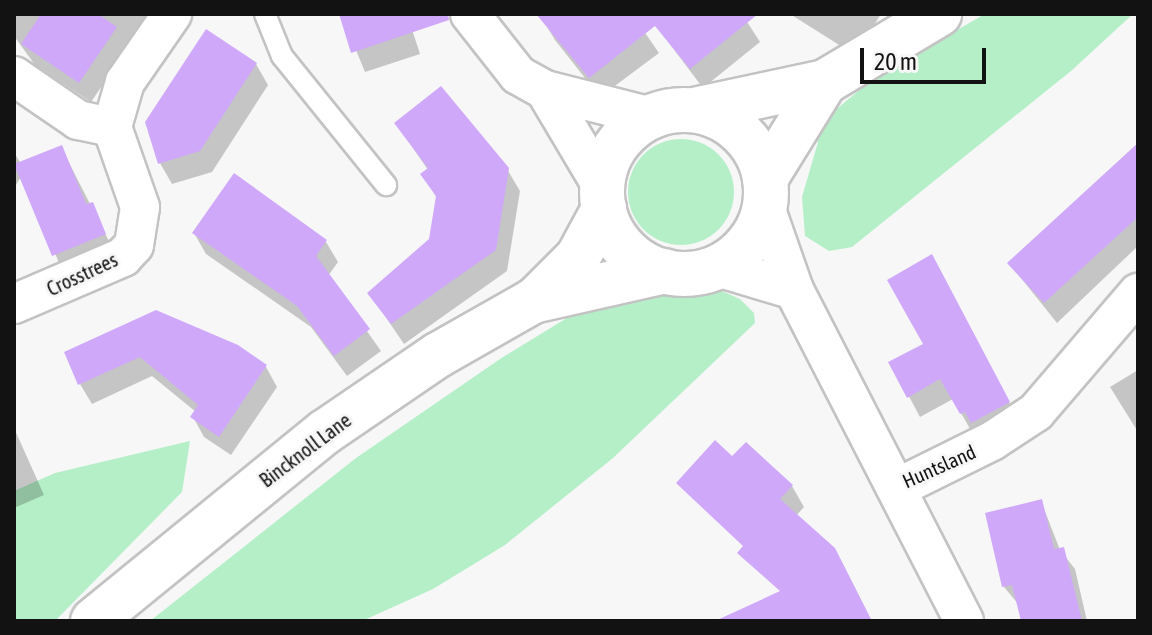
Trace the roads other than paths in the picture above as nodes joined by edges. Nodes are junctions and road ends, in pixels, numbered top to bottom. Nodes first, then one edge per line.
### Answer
1 (172, 14) edge
2 (265, 14) edge
3 (470, 14) edge
4 (939, 14) edge
5 (14, 76) edge
6 (825, 82) junction
7 (545, 90) junction
8 (673, 114) junction
9 (112, 127) junction
10 (386, 185) dead end
11 (765, 193) junction
12 (603, 197) junction
13 (717, 267) junction
14 (665, 271) junction
15 (794, 290) junction
16 (1138, 293) edge
17 (533, 301) junction
18 (14, 304) edge
19 (897, 488) junction
20 (93, 621) edge
21 (964, 621) edge

1 - 9 street
2 - 10 lane
3 - 7 street
4 - 6 street
5 - 9 street
6 - 8 street
6 - 11 street
7 - 8 street
7 - 12 street
8 - 11 street
8 - 12 street
9 - 18 street, Crosstrees
11 - 13 street
11 - 15 street, Huntsland
12 - 14 street
12 - 17 street, Bincknoll Lane
13 - 14 street
13 - 15 street
14 - 17 street, Bincknoll Lane
15 - 19 street, Huntsland
16 - 19 street, Huntsland
17 - 20 street, Bincknoll Lane
19 - 21 street

